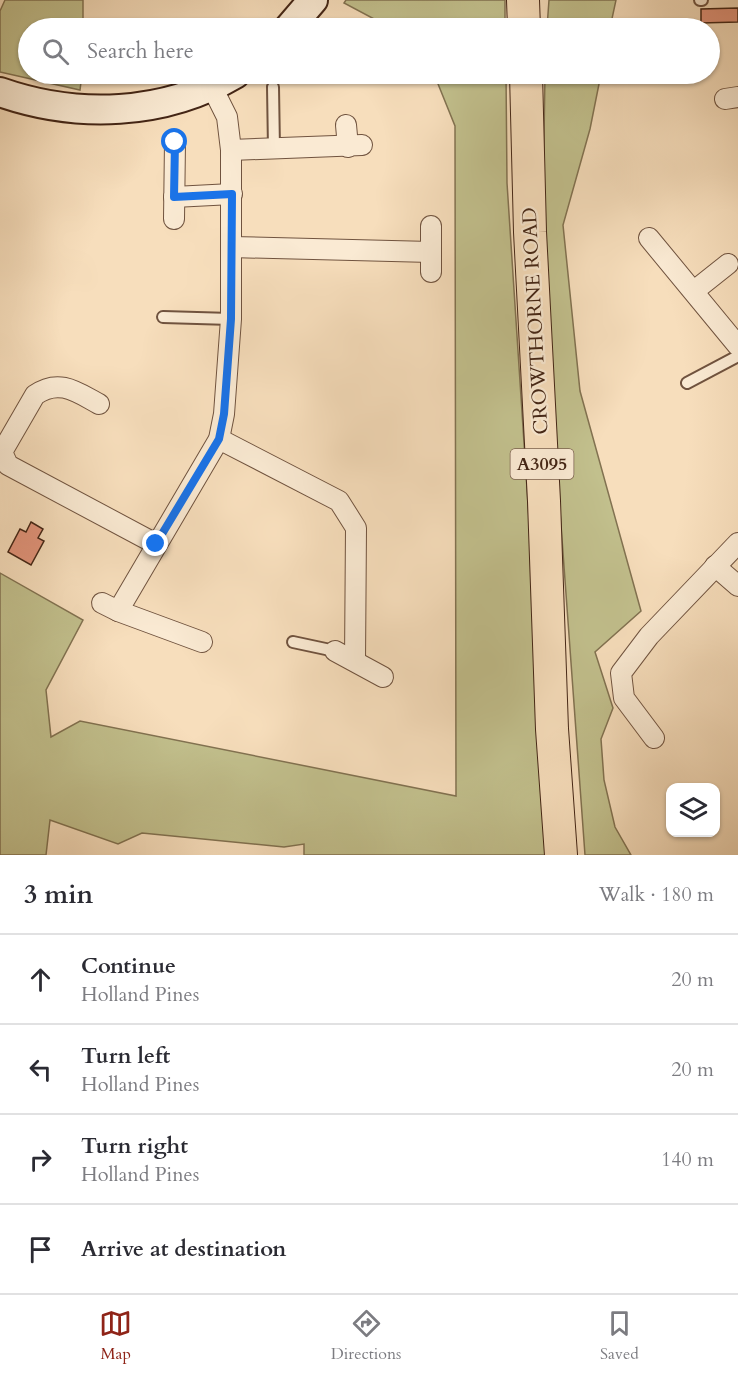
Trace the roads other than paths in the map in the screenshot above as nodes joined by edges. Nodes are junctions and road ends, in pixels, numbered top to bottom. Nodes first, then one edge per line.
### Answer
1 (313, 0) edge
2 (523, 0) edge
3 (298, 18) edge
4 (524, 18) edge
5 (213, 84) edge
6 (223, 84) edge
7 (526, 84) edge
8 (273, 87) dead end
9 (0, 92) edge
10 (346, 125) dead end
11 (175, 142) dead end
12 (274, 149) junction
13 (231, 150) junction
14 (232, 194) junction
15 (174, 197) junction
16 (174, 219) dead end
17 (431, 226) dead end
18 (649, 238) dead end
19 (231, 247) junction
20 (728, 264) dead end
21 (694, 291) junction
22 (163, 316) dead end
23 (231, 319) junction
24 (738, 346) edge
25 (738, 356) edge
26 (687, 383) dead end
27 (99, 404) dead end
28 (219, 439) junction
29 (738, 543) edge
30 (156, 544) junction
31 (715, 566) junction
32 (738, 586) edge
33 (202, 642) dead end
34 (293, 642) dead end
35 (335, 651) joint
36 (355, 661) junction
37 (383, 677) dead end
38 (654, 738) dead end
39 (561, 855) edge

1 - 3 street
2 - 4 main road
5 - 9 street
6 - 13 street
7 - 39 main road, CROWTHORNE ROAD / A3095
8 - 12 lane
10 - 12 street
11 - 15 street
12 - 13 street
13 - 14 street
14 - 15 street
14 - 19 street
15 - 16 street
17 - 19 street
18 - 21 street
19 - 23 street
20 - 21 street
21 - 24 street
22 - 23 lane
23 - 28 street
25 - 26 lane
27 - 30 street
28 - 30 street
28 - 36 street
29 - 31 street
30 - 33 street
31 - 32 street
31 - 38 street
34 - 35 lane
35 - 36 street
36 - 37 street

